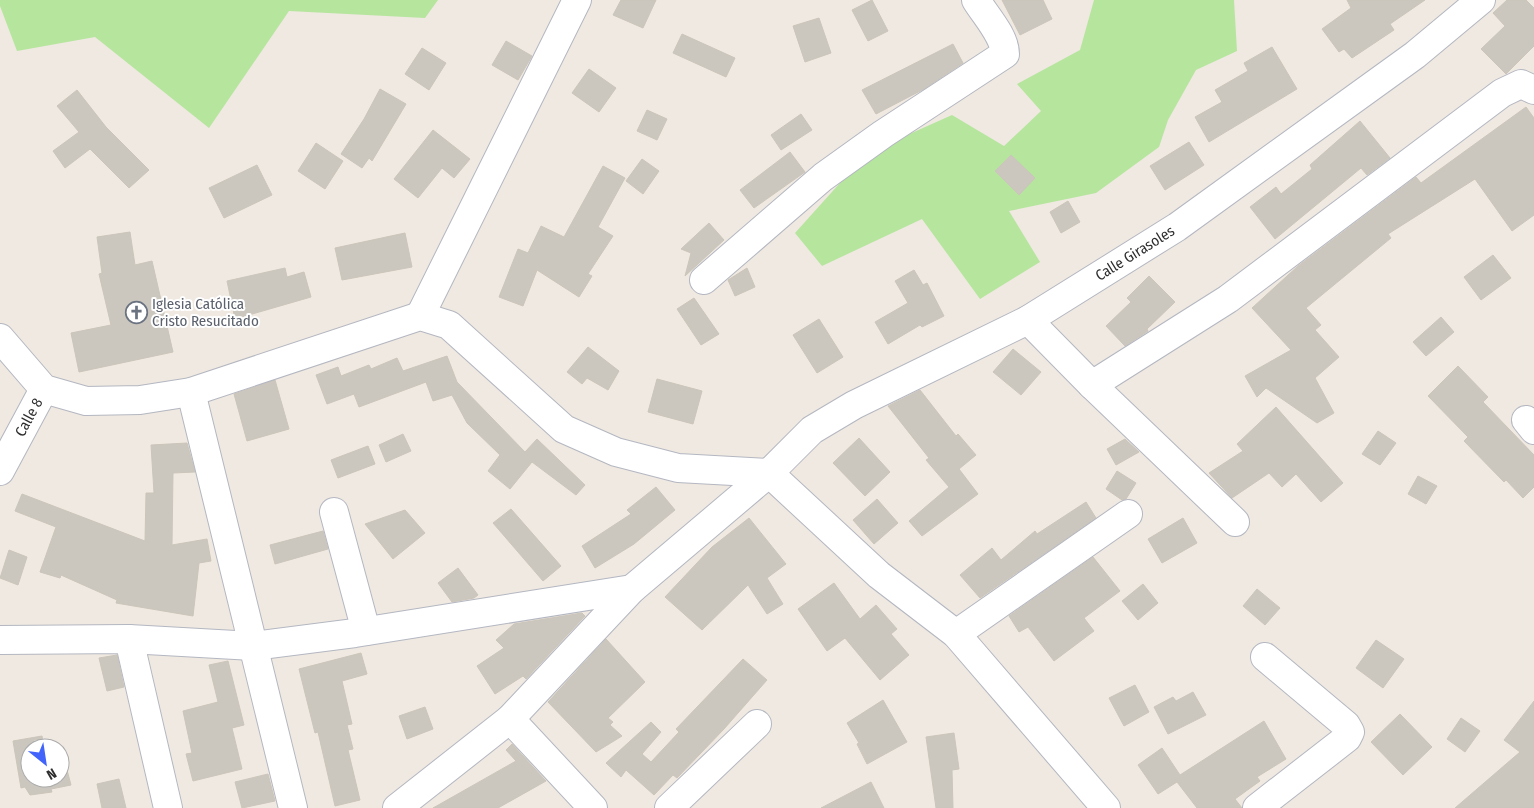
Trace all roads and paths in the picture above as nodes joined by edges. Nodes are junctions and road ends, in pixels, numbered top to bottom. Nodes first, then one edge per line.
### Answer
1 (577, 0) edge
2 (976, 0) edge
3 (1481, 0) edge
4 (1534, 90) edge
5 (704, 280) dead end
6 (420, 316) junction
7 (1028, 320) junction
8 (0, 338) edge
9 (1092, 385) junction
10 (44, 389) junction
11 (191, 392) junction
12 (0, 471) edge
13 (769, 473) junction
14 (334, 512) dead end
15 (1128, 514) dead end
16 (1236, 522) dead end
17 (632, 590) junction
18 (366, 631) junction
19 (956, 634) junction
20 (129, 639) junction
21 (0, 640) edge
22 (253, 646) junction
23 (1265, 657) dead end
24 (510, 719) junction
25 (757, 724) dead end
26 (168, 808) edge
27 (293, 808) edge
28 (397, 808) edge
29 (593, 808) edge
30 (669, 808) edge
31 (1106, 808) edge
32 (1257, 808) edge

1 - 6 street
2 - 5 street
3 - 7 street, Calle Girasoles
4 - 9 street
6 - 11 street
6 - 13 street
7 - 9 street
7 - 13 street, Calle Girasoles
8 - 10 street
9 - 16 street
10 - 11 street
10 - 12 street, Calle 8
11 - 22 street
13 - 17 street, Calle Girasoles
13 - 19 street
14 - 18 street
15 - 19 street
17 - 18 street
17 - 24 street, Calle Girasoles
18 - 22 street
19 - 31 street
20 - 21 street
20 - 22 street
20 - 26 street
22 - 27 street
23 - 32 street
24 - 28 street, Calle Girasoles
24 - 29 street
25 - 30 street

